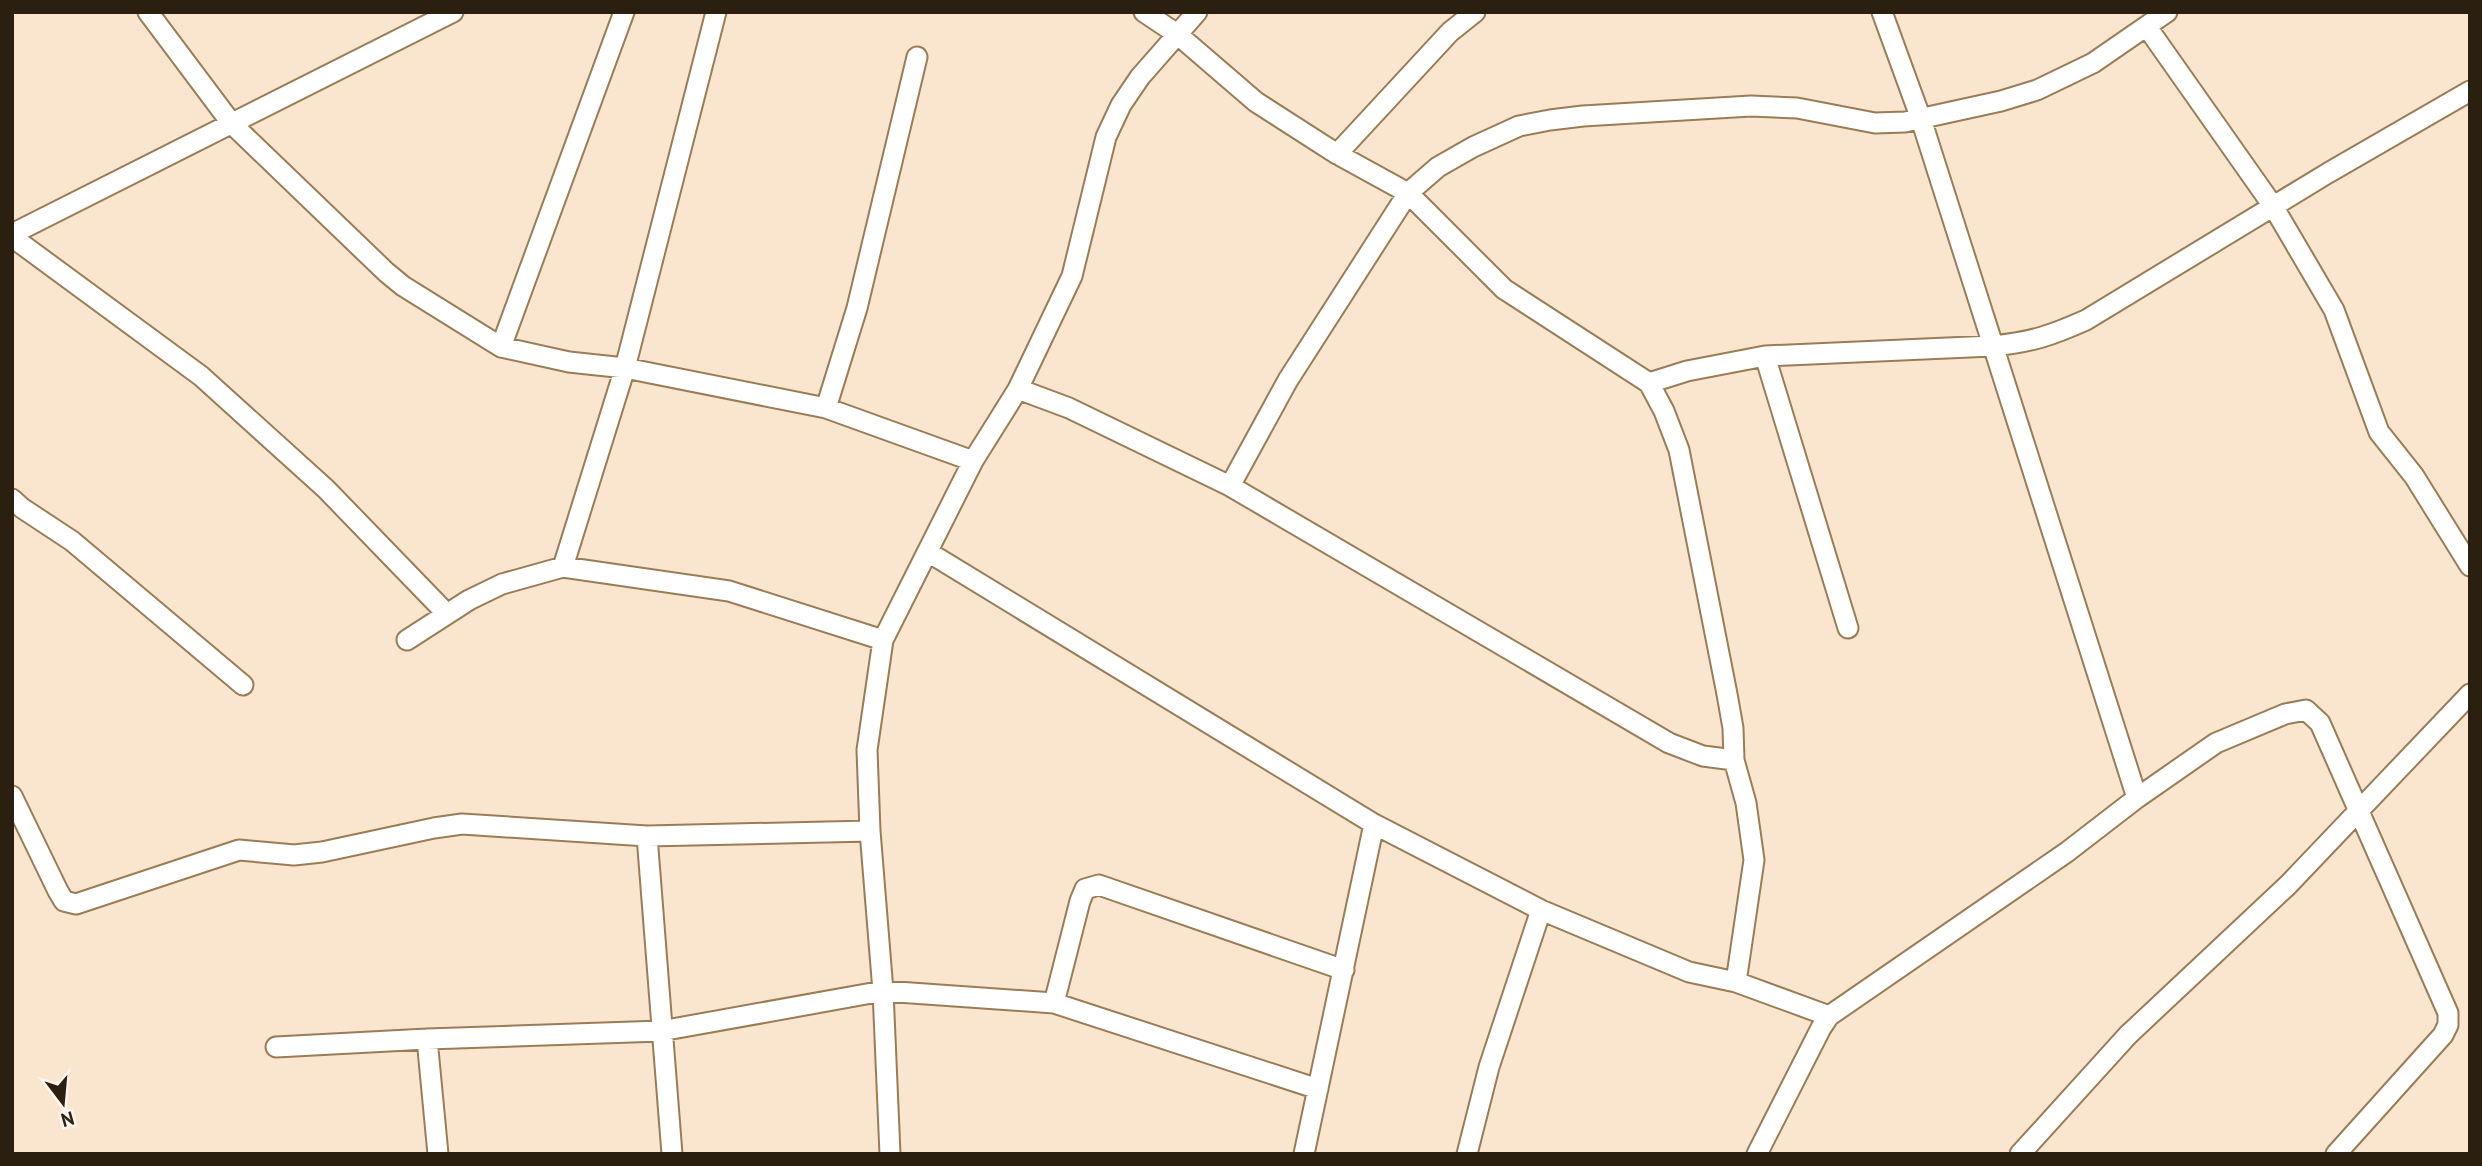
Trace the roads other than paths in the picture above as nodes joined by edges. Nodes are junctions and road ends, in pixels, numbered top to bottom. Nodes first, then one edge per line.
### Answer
1 (148, 12) edge
2 (624, 12) edge
3 (716, 12) edge
4 (1144, 12) edge
5 (1197, 12) edge
6 (1475, 12) edge
7 (1882, 12) edge
8 (2167, 12) edge
9 (450, 13) edge
10 (2147, 27) junction
11 (1177, 34) junction
12 (917, 57) dead end
13 (2470, 91) edge
14 (1921, 118) junction
15 (232, 124) junction
16 (1337, 154) junction
17 (1408, 193) junction
18 (2273, 206) junction
19 (12, 235) edge
20 (1992, 346) junction
21 (501, 347) junction
22 (1765, 356) junction
23 (625, 368) junction
24 (1649, 383) junction
25 (1017, 389) junction
26 (826, 408) junction
27 (973, 461) junction
28 (1230, 486) junction
29 (12, 499) edge
30 (928, 552) junction
31 (2470, 566) edge
32 (563, 567) junction
33 (447, 614) junction
34 (1848, 628) dead end
35 (407, 639) dead end
36 (883, 640) junction
37 (243, 685) dead end
38 (2470, 694) edge
39 (1734, 760) junction
40 (12, 796) edge
41 (2137, 798) junction
42 (2360, 810) junction
43 (1374, 824) junction
44 (870, 831) junction
45 (647, 836) junction
46 (1541, 910) junction
47 (1344, 970) junction
48 (1736, 982) junction
49 (883, 991) junction
50 (1054, 1003) junction
51 (1829, 1016) junction
52 (661, 1031) junction
53 (427, 1039) junction
54 (276, 1047) dead end
55 (1318, 1089) junction
56 (438, 1154) edge
57 (672, 1154) edge
58 (890, 1154) edge
59 (1304, 1154) edge
60 (1467, 1154) edge
61 (1757, 1154) edge
62 (2020, 1154) edge
63 (2336, 1154) edge

1 - 15 street
2 - 21 street
3 - 23 street
4 - 11 street
5 - 11 street
6 - 16 street
7 - 14 street
8 - 10 street
9 - 15 street
10 - 14 street
10 - 18 street
11 - 16 street
11 - 25 street
12 - 26 street
13 - 18 street
14 - 17 street
14 - 20 street
15 - 19 street
15 - 21 street
16 - 17 street
17 - 24 street
17 - 28 street
18 - 20 street
18 - 31 street
19 - 33 street
20 - 22 street
20 - 41 street
21 - 23 street
22 - 24 street
22 - 34 street
23 - 26 street
23 - 32 street
24 - 39 street
25 - 27 street
25 - 28 street
26 - 27 street
27 - 30 street
28 - 39 street
29 - 37 street
30 - 36 street
30 - 43 street
32 - 33 street
32 - 36 street
33 - 35 street
36 - 44 street
38 - 42 street
39 - 48 street
40 - 45 street
41 - 42 street
41 - 51 street
42 - 62 street
42 - 63 street
43 - 46 street
43 - 47 street
44 - 45 street
44 - 49 street
45 - 52 street
46 - 48 street
46 - 60 street
47 - 50 street
47 - 55 street
48 - 51 street
49 - 50 street
49 - 52 street
49 - 58 street
50 - 55 street
51 - 61 street
52 - 53 street
52 - 57 street
53 - 54 street
53 - 56 street
55 - 59 street

